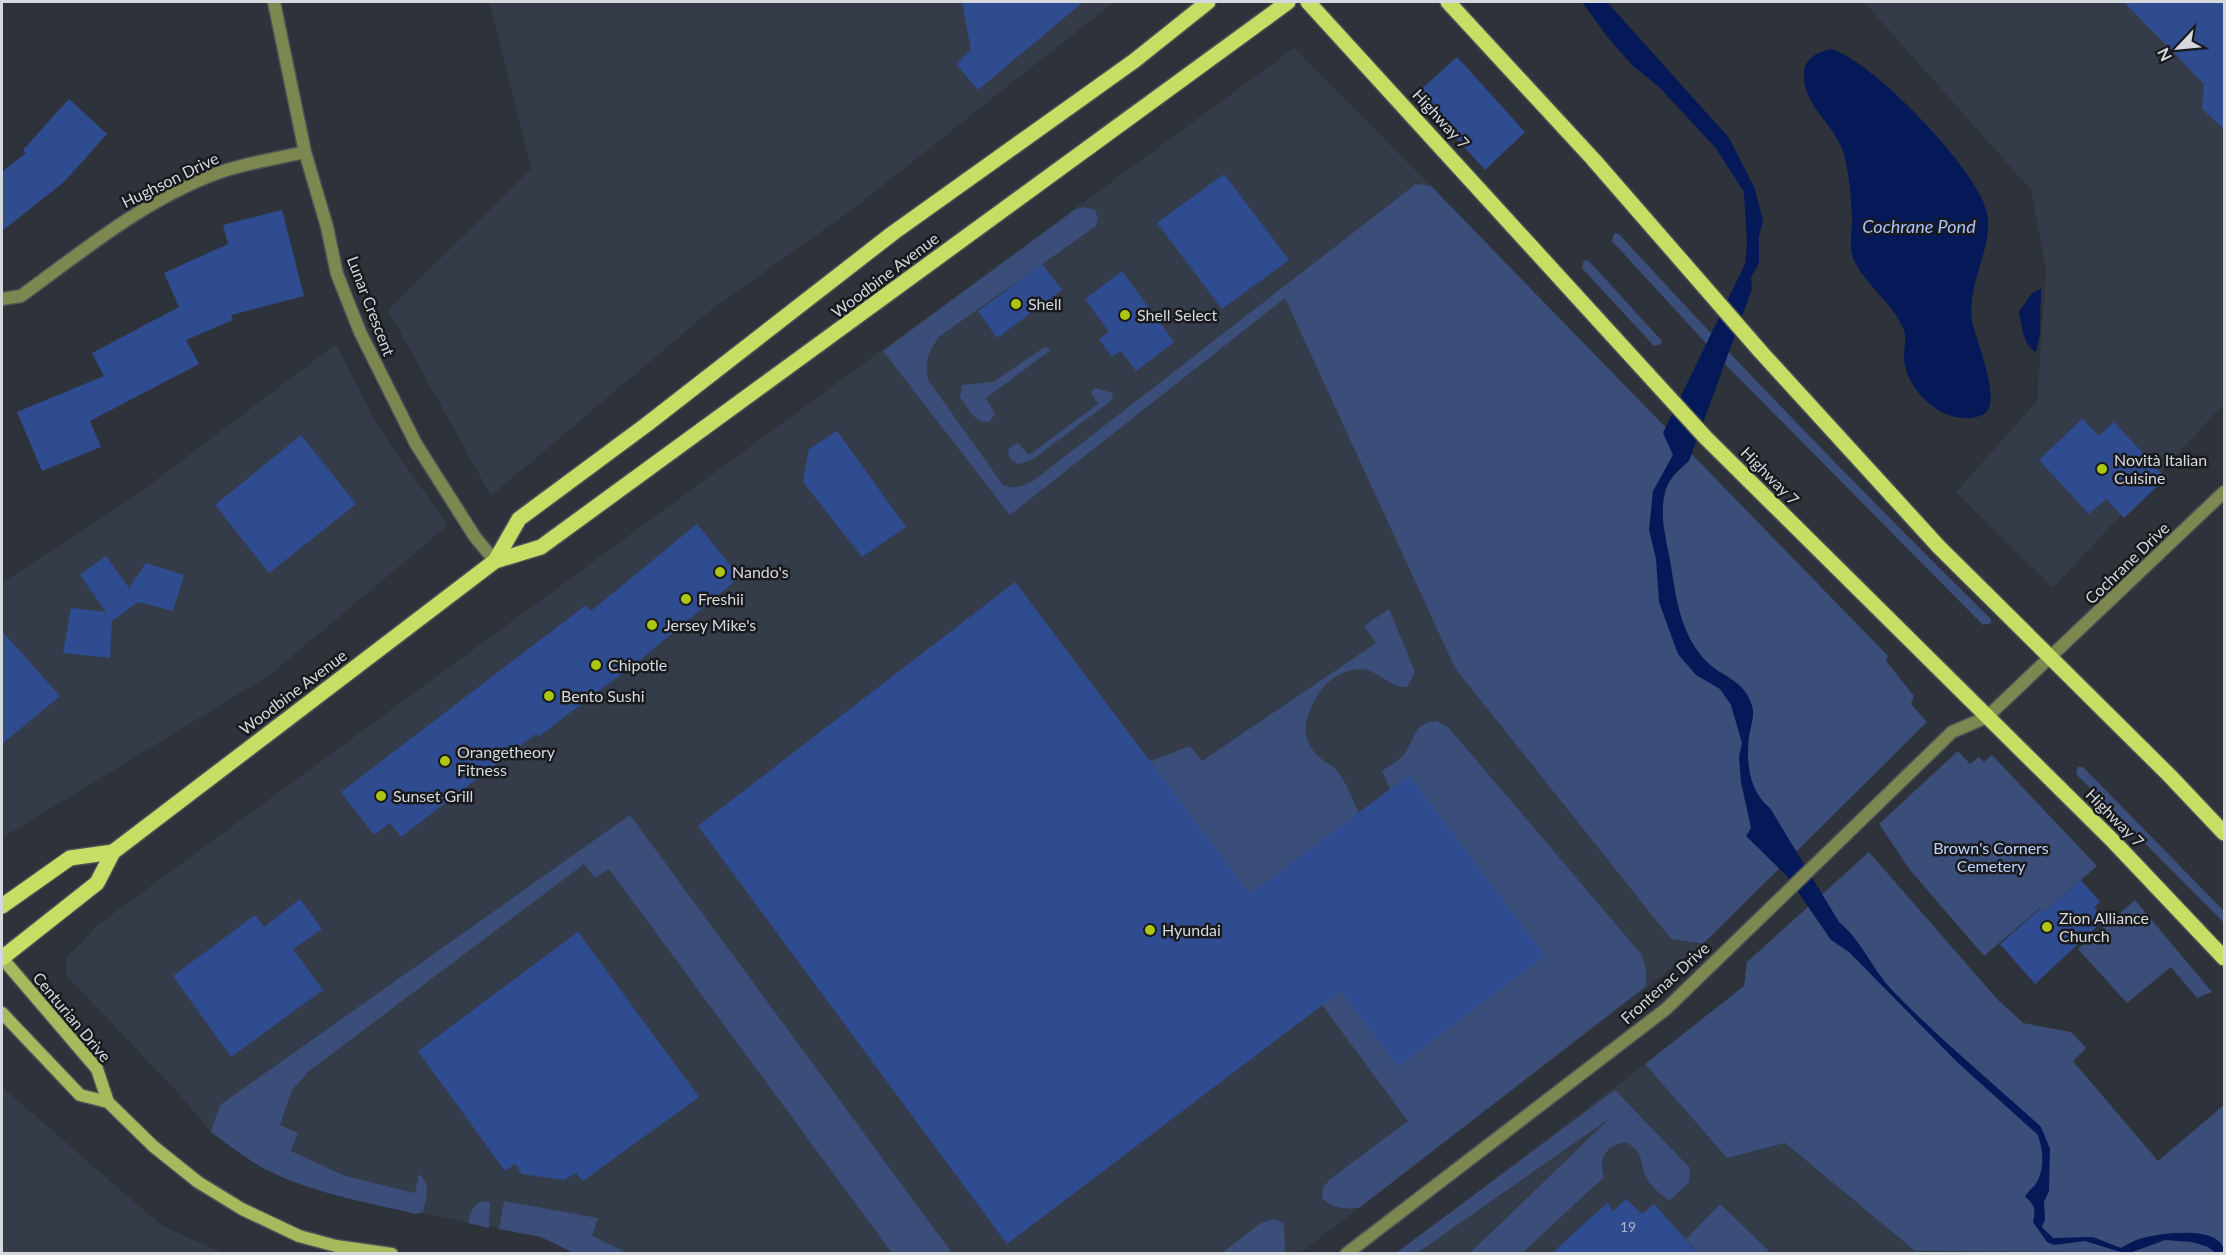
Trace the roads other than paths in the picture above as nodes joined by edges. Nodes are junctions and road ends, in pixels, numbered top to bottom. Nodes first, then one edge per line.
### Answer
1 (273, 2) edge
2 (1208, 2) edge
3 (1288, 2) edge
4 (1308, 2) edge
5 (1448, 2) edge
6 (305, 152) junction
7 (2, 299) edge
8 (2224, 492) edge
9 (495, 561) junction
10 (2052, 657) junction
11 (1987, 717) junction
12 (2224, 833) edge
13 (113, 852) junction
14 (2, 906) edge
15 (2, 958) edge
16 (2224, 958) edge
17 (2, 1012) edge
18 (108, 1102) junction
19 (392, 1254) edge
20 (1346, 1254) edge

1 - 6 street, Lunar Crescent
2 - 9 main road, Woodbine Avenue
3 - 9 main road, Woodbine Avenue
4 - 11 main road, Highway 7
5 - 10 main road
6 - 7 street, Hughson Drive
6 - 9 street, Lunar Crescent
8 - 10 street, Cochrane Drive
9 - 13 main road, Woodbine Avenue
10 - 11 street, Cochrane Drive
10 - 12 main road
11 - 16 main road, Highway 7
11 - 20 street, Frontenac Drive
13 - 14 main road, Woodbine Avenue
13 - 15 main road, Woodbine Avenue
15 - 18 street, Centurian Drive
17 - 18 street, Centurian Drive
18 - 19 street, Centurian Drive

